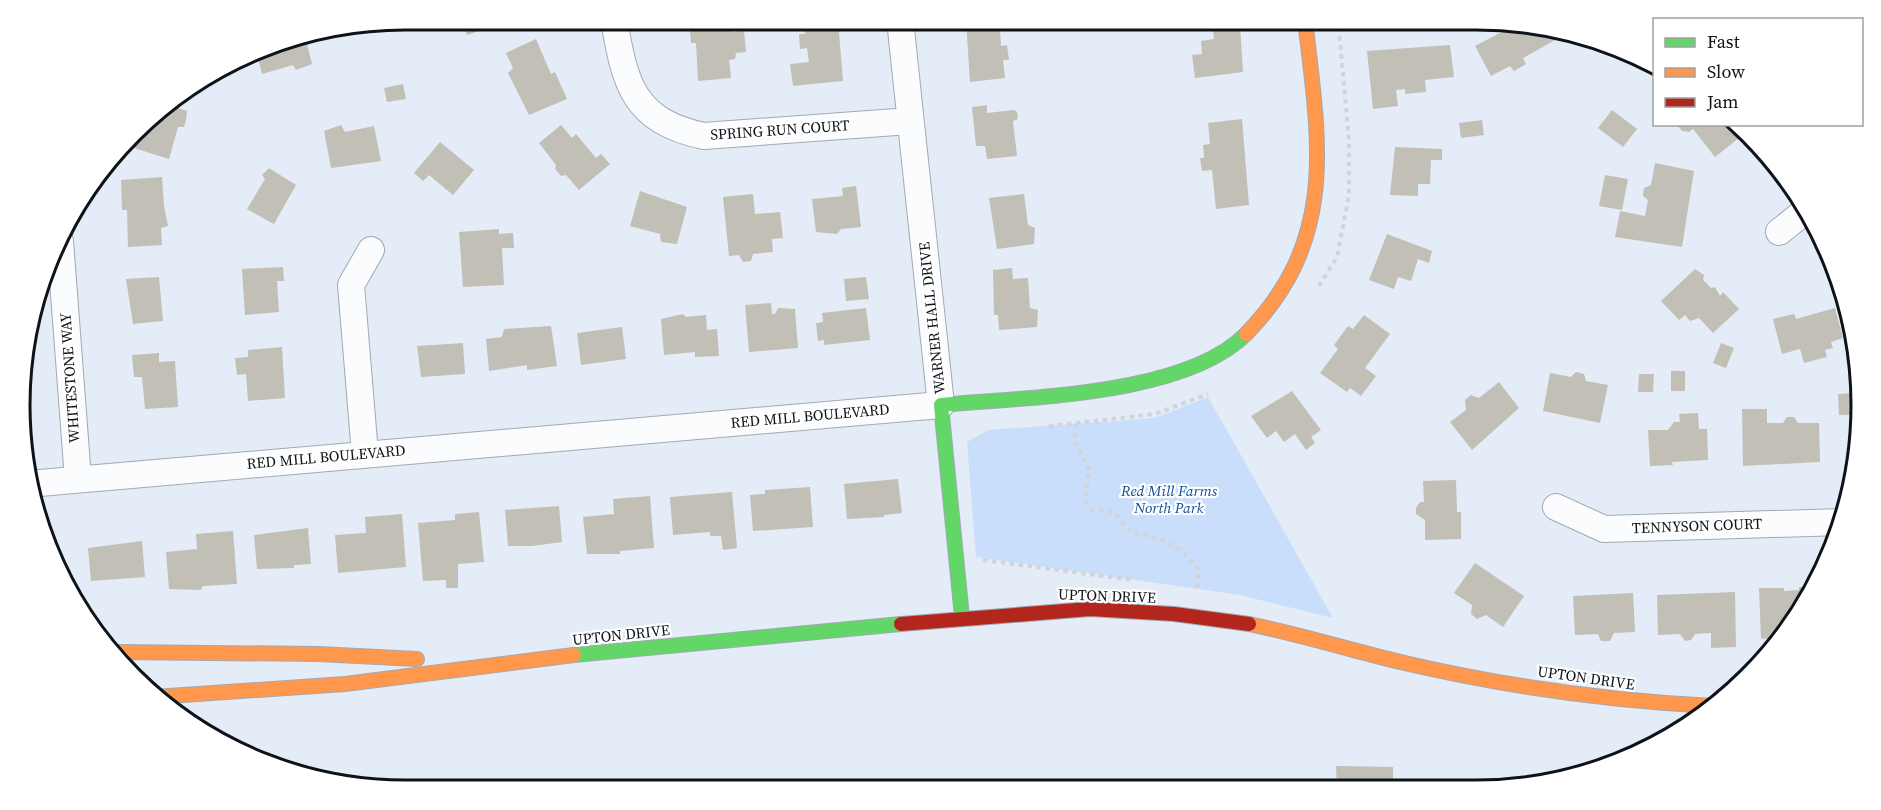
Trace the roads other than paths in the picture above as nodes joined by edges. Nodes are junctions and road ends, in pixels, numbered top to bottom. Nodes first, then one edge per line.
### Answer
1 (616, 30) edge
2 (901, 30) edge
3 (1306, 30) edge
4 (910, 121) junction
5 (1800, 216) edge
6 (1779, 232) dead end
7 (371, 250) dead end
8 (61, 256) edge
9 (941, 405) junction
10 (365, 454) junction
11 (78, 479) junction
12 (38, 483) edge
13 (1556, 507) dead end
14 (1832, 522) edge
15 (962, 617) junction
16 (123, 652) edge
17 (494, 664) junction
18 (169, 696) edge
19 (1700, 706) edge

1 - 4 street, SPRING RUN COURT
2 - 4 street, WARNER HALL DRIVE
3 - 9 main road, RED MILL BOULEVARD
4 - 9 street, WARNER HALL DRIVE
5 - 6 street
7 - 10 street
8 - 11 street, WHITESTONE WAY
9 - 10 street, RED MILL BOULEVARD
9 - 15 main road, WARNER HALL DRIVE
10 - 11 street, RED MILL BOULEVARD
11 - 12 street, RED MILL BOULEVARD
13 - 14 street, TENNYSON COURT
15 - 17 main road, UPTON DRIVE
15 - 19 main road, UPTON DRIVE
16 - 17 main road, UPTON DRIVE
17 - 18 main road, UPTON DRIVE

